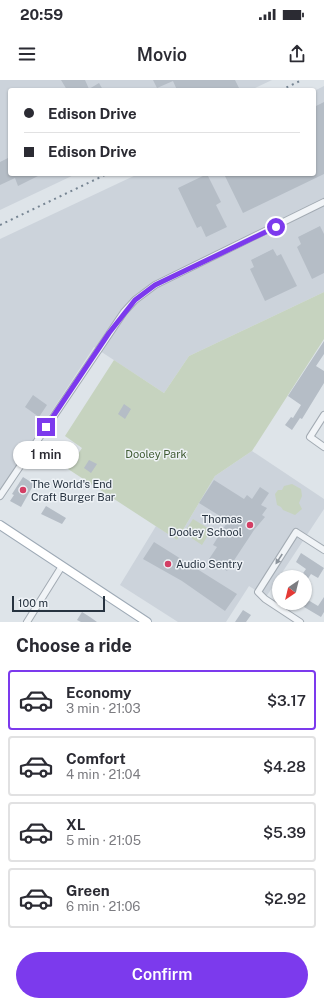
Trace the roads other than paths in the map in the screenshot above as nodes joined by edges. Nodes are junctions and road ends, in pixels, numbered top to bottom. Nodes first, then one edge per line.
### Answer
1 (324, 202) edge
2 (324, 415) edge
3 (324, 447) edge
4 (0, 496) edge
5 (0, 525) edge
6 (324, 550) edge
7 (62, 566) junction
8 (27, 622) edge
9 (147, 622) edge
10 (300, 622) edge

1 - 4 street
2 - 3 street
5 - 7 main road
6 -> 10 street
7 - 8 street
7 - 9 main road

